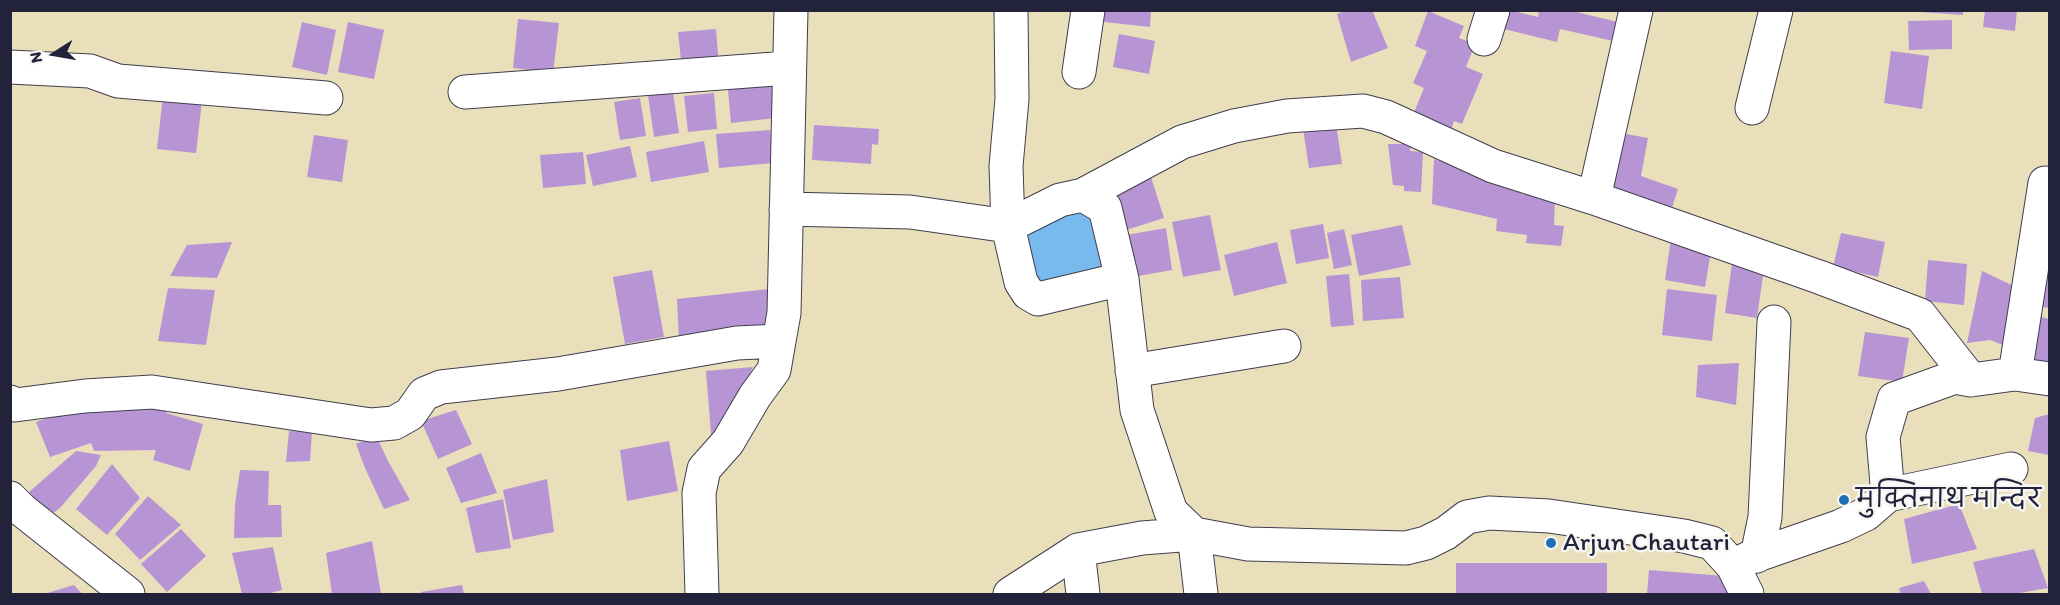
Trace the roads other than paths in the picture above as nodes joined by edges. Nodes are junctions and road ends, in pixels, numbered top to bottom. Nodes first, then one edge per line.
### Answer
1 (791, 10) edge
2 (1011, 10) edge
3 (1088, 10) edge
4 (1636, 10) edge
5 (1776, 10) edge
6 (10, 67) edge
7 (788, 68) junction
8 (1079, 72) dead end
9 (465, 92) dead end
10 (326, 98) dead end
11 (1752, 108) dead end
12 (2045, 183) dead end
13 (1083, 195) junction
14 (1594, 198) junction
15 (786, 209) junction
16 (1008, 226) junction
17 (1122, 279) junction
18 (1774, 322) dead end
19 (779, 341) junction
20 (1284, 346) dead end
21 (1132, 371) junction
22 (2015, 374) junction
23 (2049, 379) edge
24 (1971, 380) junction
25 (10, 402) edge
26 (2011, 470) dead end
27 (1888, 495) junction
28 (10, 498) edge
29 (1194, 534) junction
30 (1078, 550) junction
31 (1746, 572) edge
32 (128, 594) edge
33 (702, 594) edge
34 (1010, 594) edge
35 (1083, 594) edge
36 (1201, 594) edge

1 - 7 street
2 - 16 street
3 - 8 street
4 - 14 street
5 - 11 street
6 - 10 street
7 - 9 street
7 - 15 street
12 - 22 street
13 - 14 street
13 - 16 street
13 - 17 street
14 - 24 street
15 - 16 street
15 - 19 street
16 - 17 street
17 - 21 street
18 - 31 street
19 - 25 street
19 - 33 street
20 - 21 street
21 - 29 street
22 - 23 street
22 - 24 street
24 - 27 street
26 - 27 street
27 - 31 street
28 - 32 street
29 - 30 street
29 - 31 street
29 - 36 street
30 - 34 street
30 - 35 street

